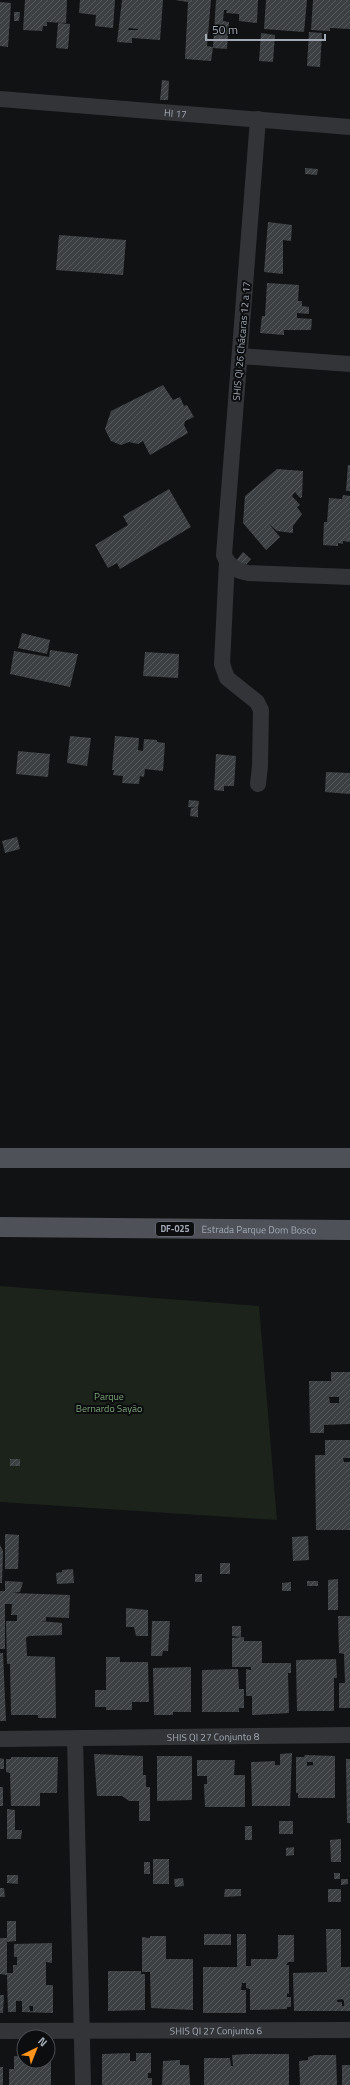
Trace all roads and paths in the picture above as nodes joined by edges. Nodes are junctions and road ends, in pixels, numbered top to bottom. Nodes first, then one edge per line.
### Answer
1 (0, 99) edge
2 (258, 119) junction
3 (350, 127) edge
4 (240, 356) junction
5 (350, 364) edge
6 (227, 561) junction
7 (350, 577) edge
8 (258, 784) dead end
9 (0, 1158) edge
10 (350, 1158) edge
11 (0, 1227) edge
12 (350, 1230) edge
13 (350, 1735) edge
14 (0, 1739) edge
15 (75, 1739) junction
16 (81, 2029) junction
17 (0, 2030) edge
18 (350, 2030) edge
19 (83, 2085) edge

1 - 2 street, HI 17
2 - 3 street, HI 17
2 - 4 street, SHIS QI 26 Chácaras 12 a 17
4 - 5 street
4 - 6 street, SHIS QI 26 Chácaras 12 a 17
6 - 7 street
6 - 8 street, SHIS QI 26 Chácaras 12 a 17
9 - 10 main road
11 - 12 main road, Estrada Parque Dom Bosco / DF-025
13 - 15 street, SHIS QI 27 Conjunto 8
14 - 15 street, SHIS QI 27 Conjunto 8
15 - 16 street
16 - 17 street, SHIS QI 27 Conjunto 6
16 - 18 street, SHIS QI 27 Conjunto 6
16 - 19 street

